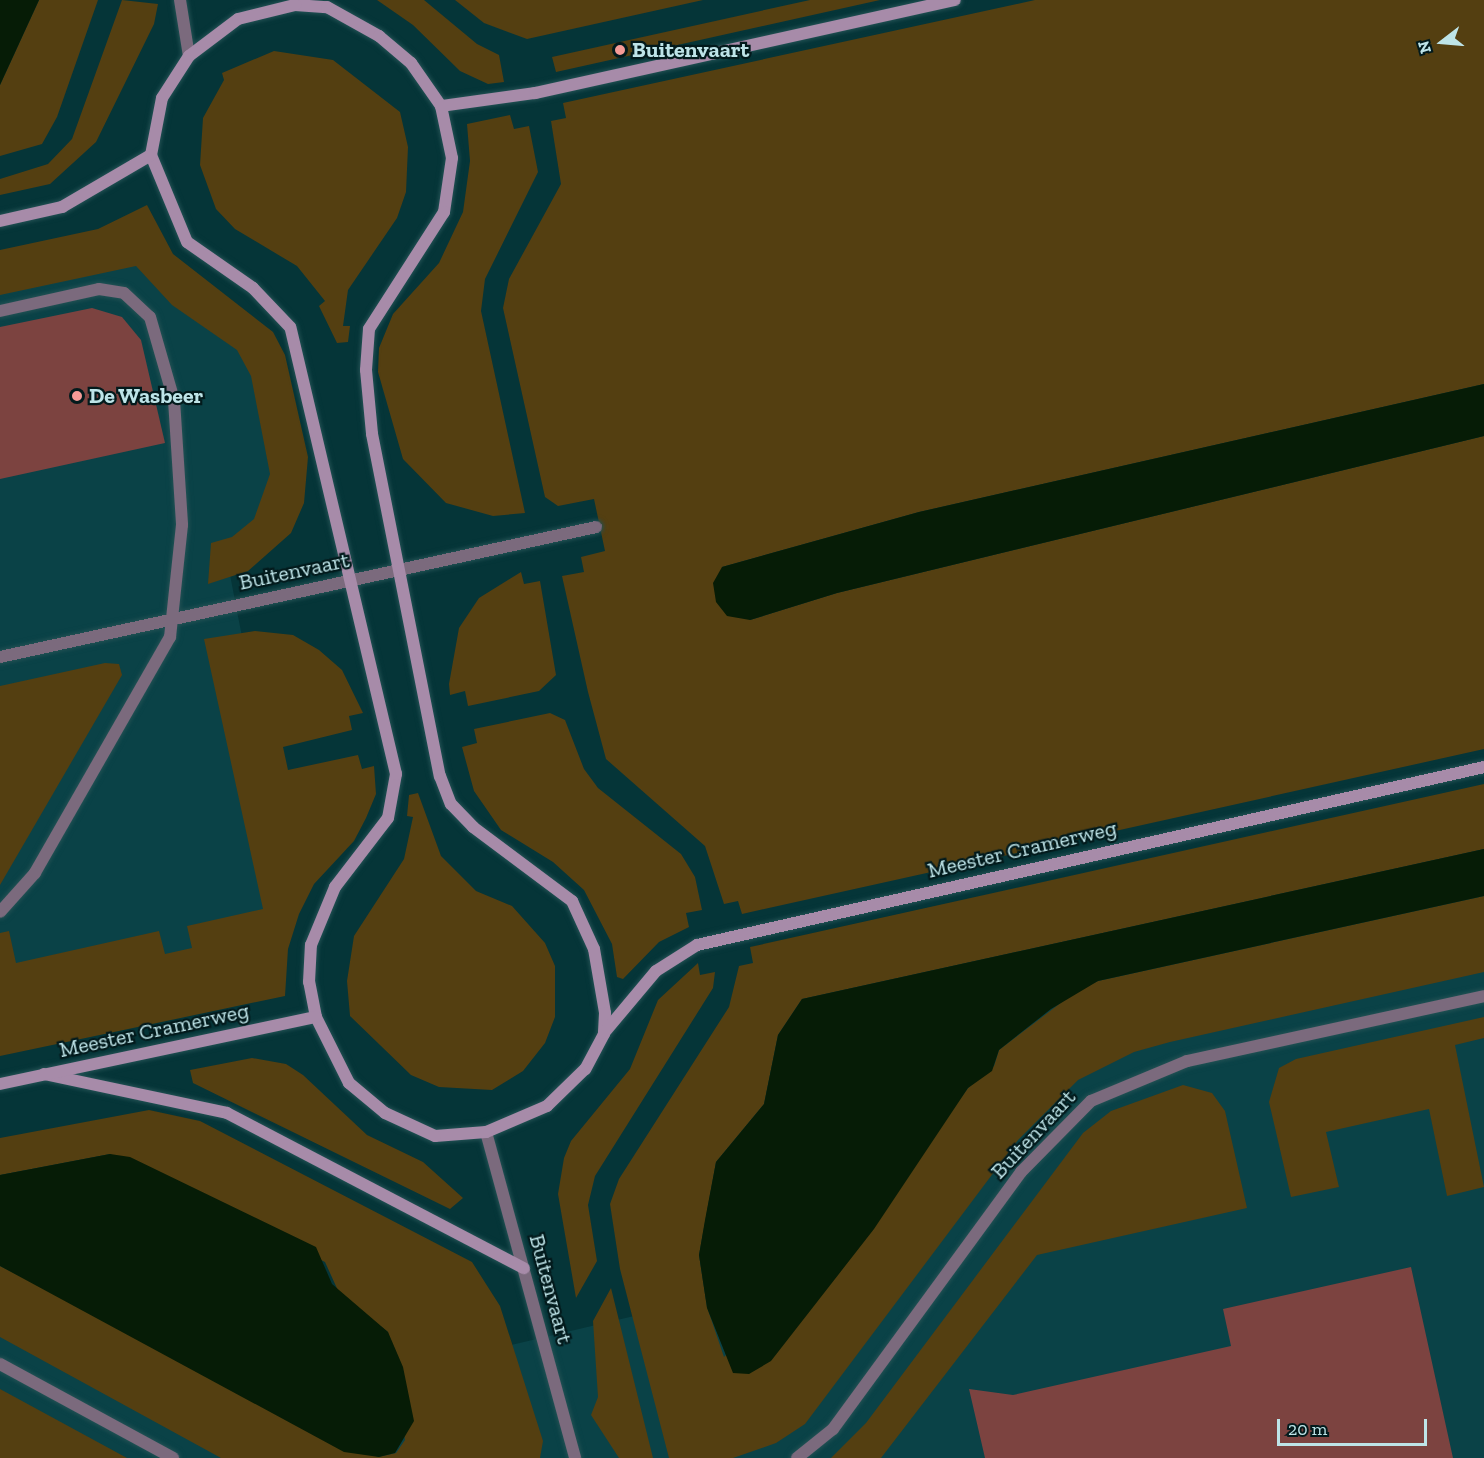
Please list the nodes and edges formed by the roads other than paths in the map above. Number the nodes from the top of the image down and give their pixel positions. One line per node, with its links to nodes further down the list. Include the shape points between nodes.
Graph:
1 (180, 0): 4 (street)
2 (955, 0): 5 (main road, via 535,93)
3 (326, 3): 4 (main road, via 295,5 238,19); 5 (main road, via 379,36 411,63)
4 (189, 56): 6 (main road, via 162,98)
5 (441, 106): 10 (main road, via 452,158 444,212 369,329 366,370 372,434)
6 (151, 154): 7 (main road, via 70,203); 11 (main road, Meester Cramerweg, via 187,242 253,288 290,327)
7 (0, 221)
8 (0, 311): 12 (street, via 99,289 124,293 150,317 174,400 182,525)
9 (596, 527): 10 (street, Buitenvaart)
10 (398, 571): 11 (street, Buitenvaart); 18 (main road, via 440,776 451,804 572,901 594,949)
11 (348, 581): 12 (street, Buitenvaart); 17 (main road, Meester Cramerweg, via 396,774 395,798 376,840 336,887 311,945 309,982)
12 (173, 618): 13 (street, Buitenvaart); 15 (street, via 170,638 34,873)
13 (0, 657)
14 (1484, 767): 18 (main road, Meester Cramerweg, via 697,945 656,971)
15 (0, 912)
16 (1484, 996): 26 (street, Buitenvaart, via 1187,1061 1091,1101 1021,1172 833,1429)
17 (316, 1017): 19 (main road, Meester Cramerweg); 21 (main road, Meester Cramerweg, via 349,1083 385,1113 435,1136)
18 (604, 1034): 21 (main road, Meester Cramerweg, via 585,1069 547,1106)
19 (44, 1074): 20 (main road, Meester Cramerweg); 22 (main road, via 227,1113)
20 (0, 1084)
21 (486, 1132): 22 (street, Buitenvaart)
22 (524, 1268): 25 (street, Buitenvaart)
23 (0, 1364): 24 (street)
24 (173, 1458)
25 (575, 1458)
26 (797, 1458)

